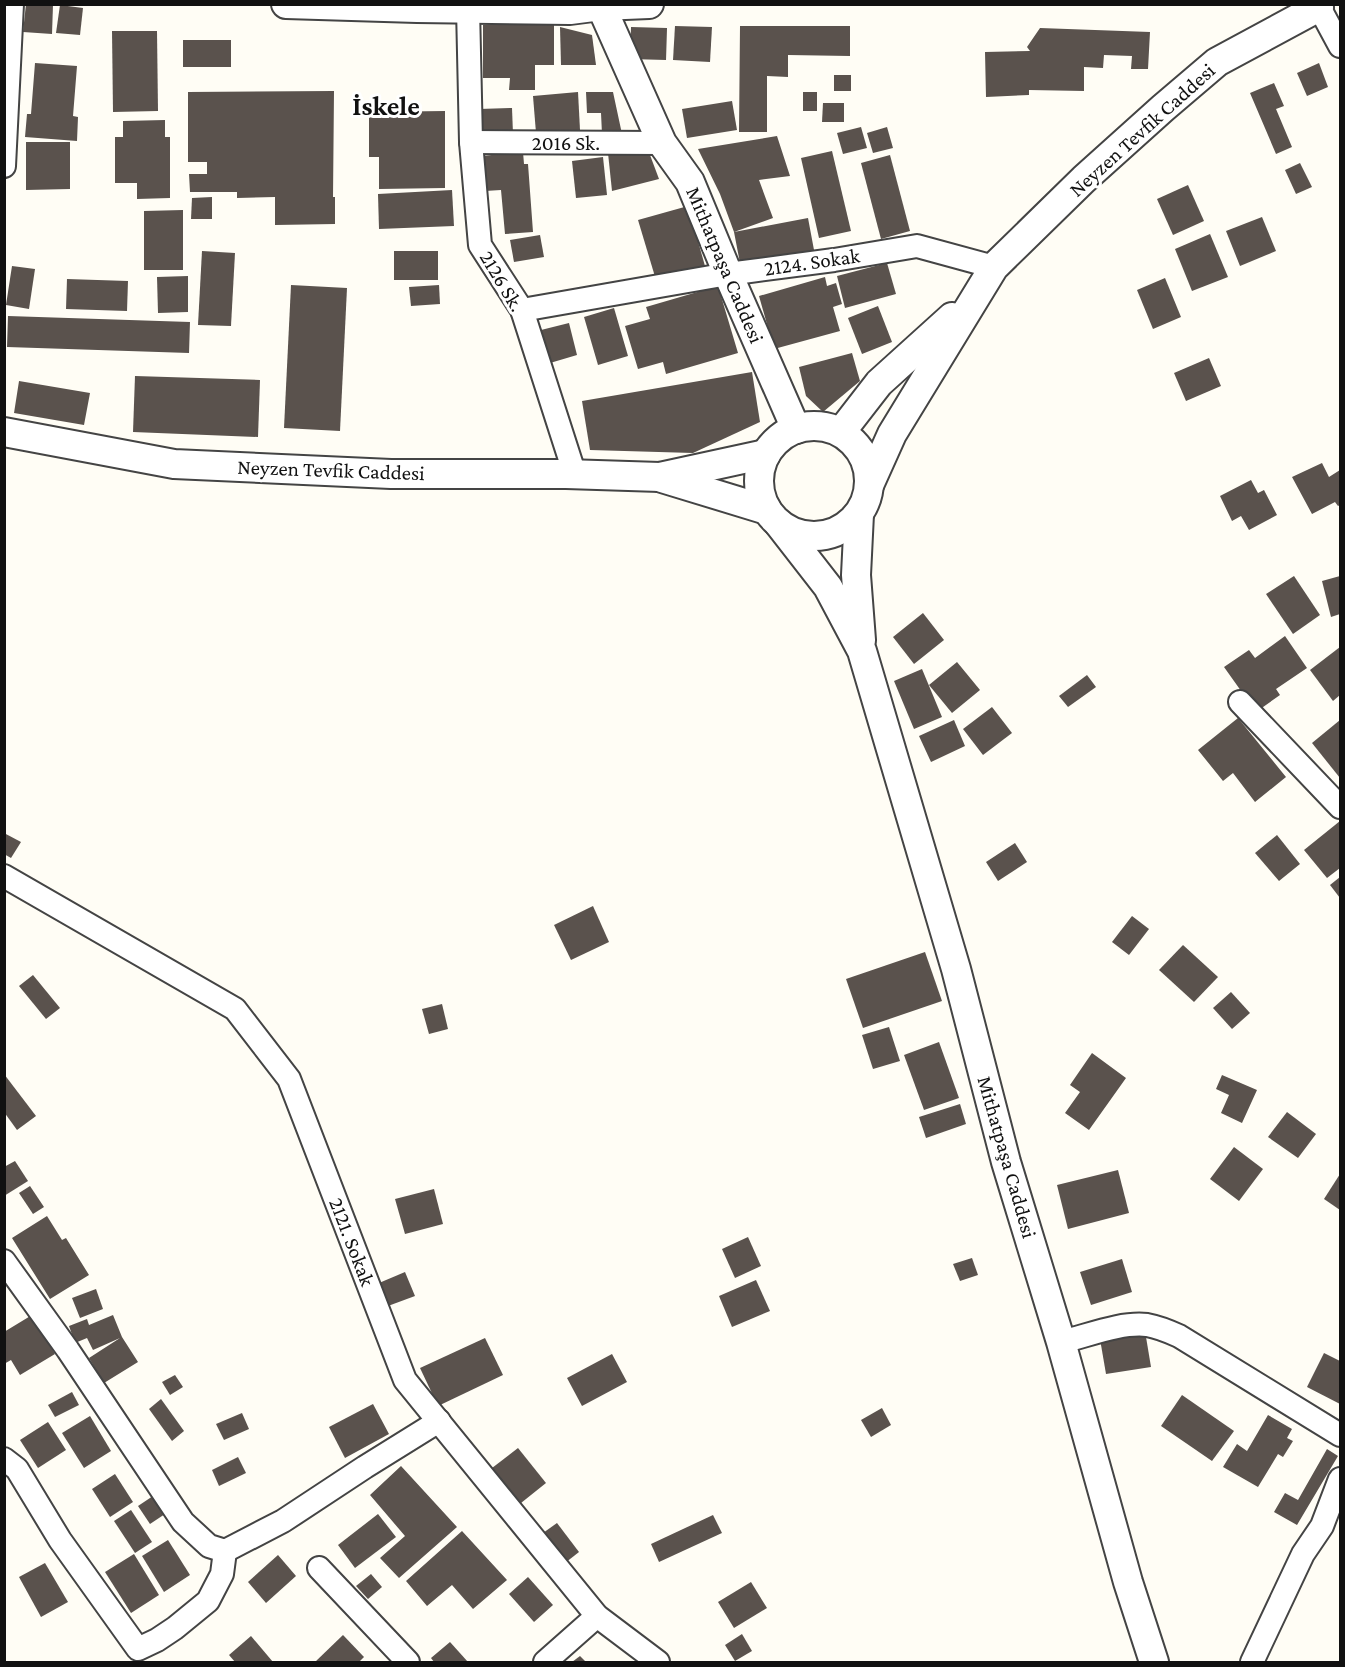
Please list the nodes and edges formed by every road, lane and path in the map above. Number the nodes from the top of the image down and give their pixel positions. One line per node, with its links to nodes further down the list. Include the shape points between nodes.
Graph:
1 (12, 4): 11 (street)
2 (286, 4): 7 (street)
3 (649, 4): 5 (street)
4 (1282, 4): 6 (street)
5 (601, 6): 7 (street, via 570,10); 10 (street, Mithatpaşa Caddesi)
6 (1330, 7): 8 (street); 12 (street, Neyzen Tevfik Caddesi, via 1217,62 1084,179)
7 (468, 8): 9 (street, 2126 Sk.)
8 (1341, 46)
9 (471, 142): 10 (street, 2016 Sk.); 15 (street, 2126 Sk., via 480,244)
10 (662, 143): 13 (street, Mithatpaşa Caddesi, via 690,182)
11 (4, 166)
12 (994, 267): 13 (street, 2124. Sokak, via 917,246); 14 (street, Neyzen Tevfik Caddesi)
13 (728, 274): 15 (street, 2124. Sokak); 16 (street, Mithatpaşa Caddesi)
14 (974, 298): 18 (street, Neyzen Tevfik Caddesi, via 879,383); 22 (street, Neyzen Tevfik Caddesi, via 892,434)
15 (522, 310): 20 (street, 2126 Sk.)
16 (796, 429): 18 (street, via 826,427); 19 (street, via 774,443)
17 (4, 432): 20 (street, Neyzen Tevfik Caddesi, via 174,464 391,474)
18 (841, 432): 22 (street, via 862,453)
19 (766, 454): 21 (street); 24 (street, via 759,482 761,496)
20 (575, 474): 21 (street, Neyzen Tevfik Caddesi)
21 (660, 477): 24 (street)
22 (870, 483): 23 (street)
23 (859, 514): 24 (street, via 830,534 812,536 795,533); 25 (street, via 855,575)
24 (773, 517): 25 (street, via 828,587)
25 (862, 651): 30 (street, Mithatpaşa Caddesi, via 956,969 1006,1162)
26 (1240, 702): 27 (street)
27 (1341, 807)
28 (4, 876): 31 (street, 2121. Sokak, via 235,1009 289,1080 405,1380)
29 (4, 1261): 36 (street, via 183,1522 209,1546)
30 (1062, 1342): 32 (street, via 1122,1326 1164,1329); 42 (street, Mithatpaşa Caddesi)
31 (439, 1421): 36 (street, via 283,1521); 38 (street, 2121. Sokak)
32 (1341, 1435)
33 (4, 1459): 36 (street, via 18,1469 60,1540 138,1649 175,1628 208,1601 222,1574)
34 (1341, 1479): 35 (street)
35 (1331, 1526): 43 (street, via 1303,1554)
36 (225, 1551)
37 (319, 1568): 39 (street)
38 (597, 1616): 40 (street); 41 (street, 2121. Sokak)
39 (408, 1662)
40 (545, 1662)
41 (658, 1662)
42 (1154, 1662)
43 (1252, 1662)

